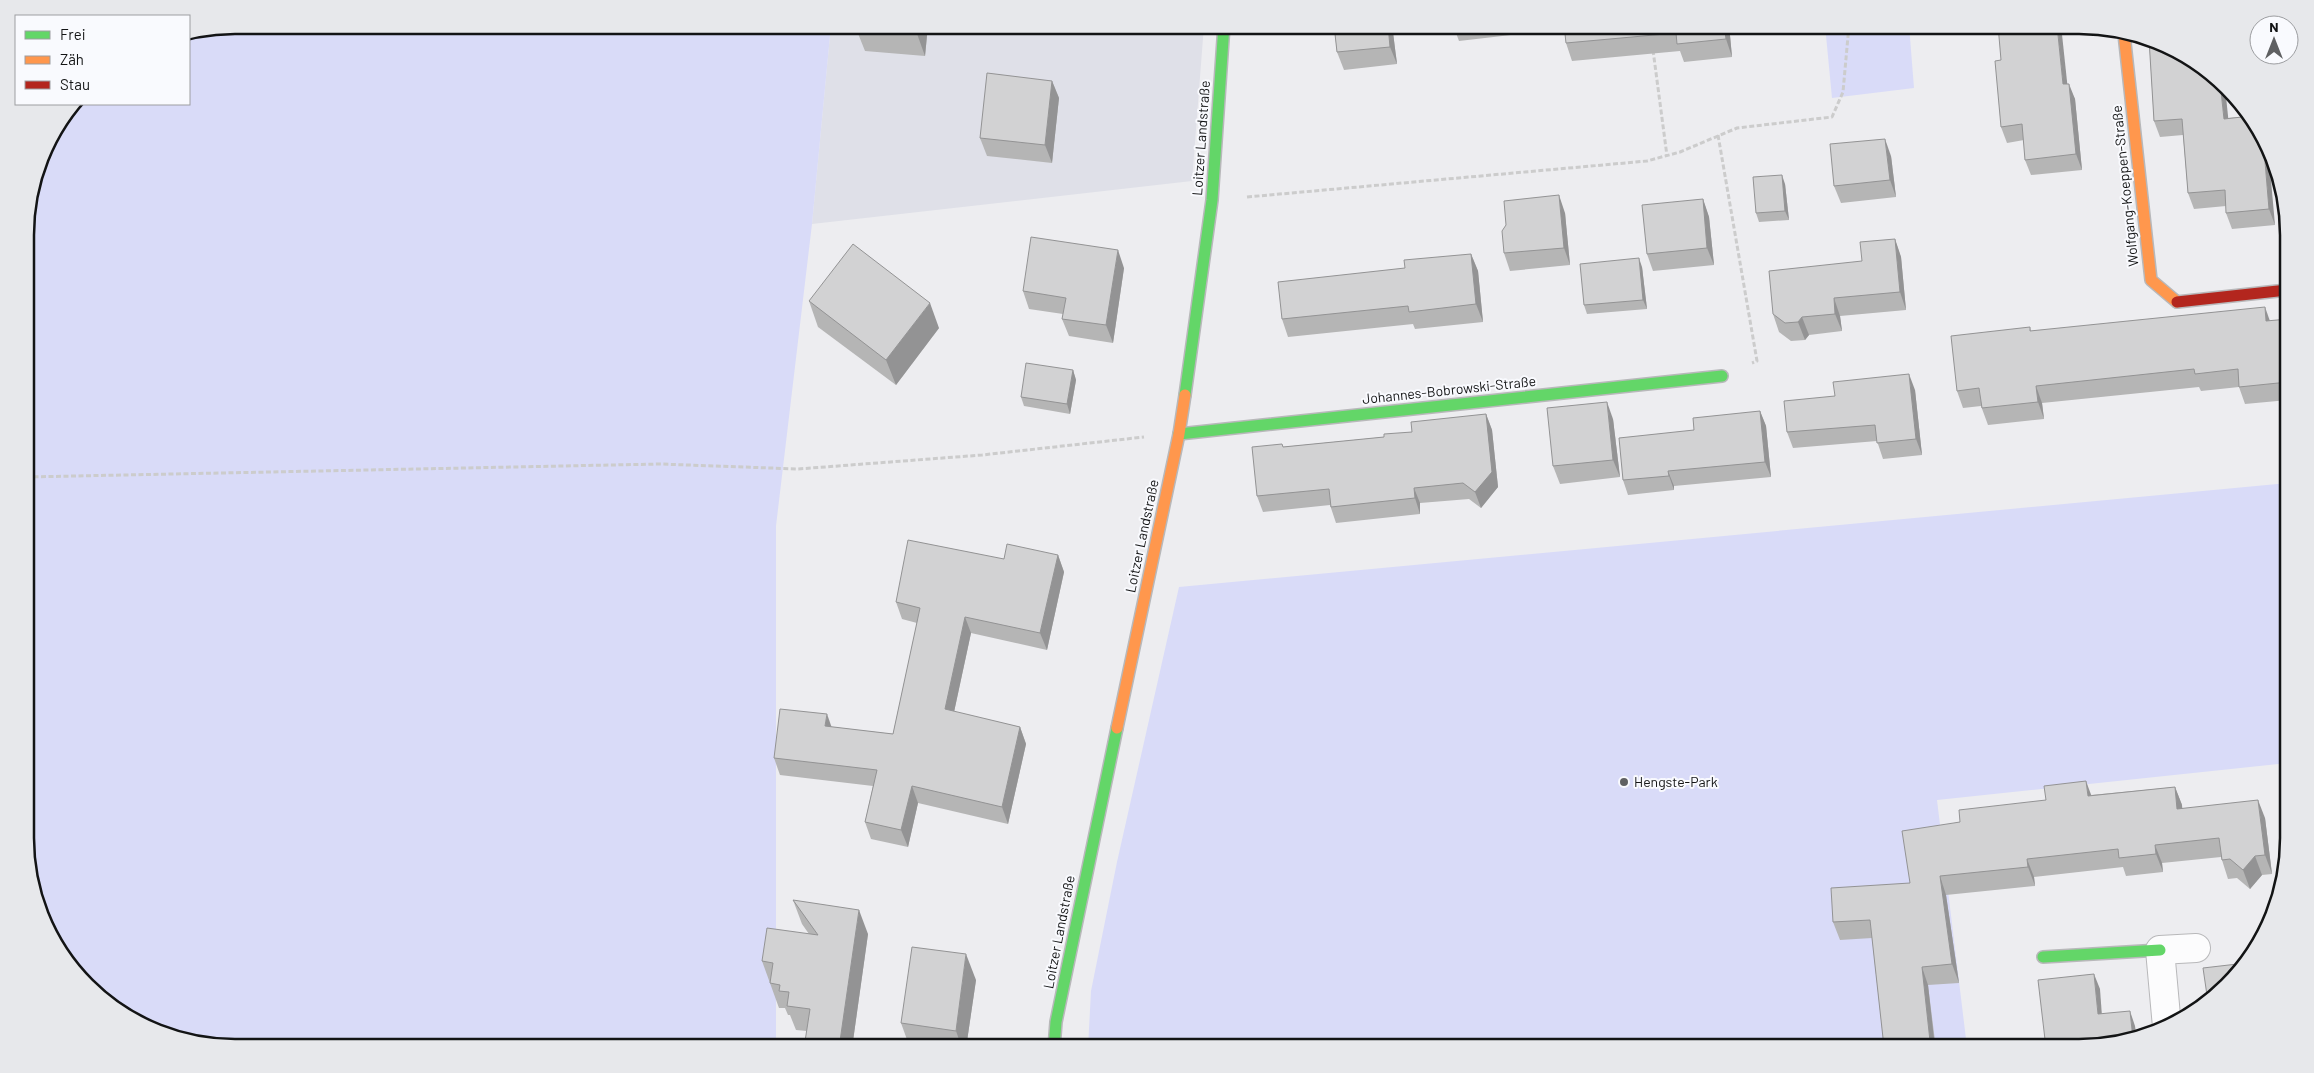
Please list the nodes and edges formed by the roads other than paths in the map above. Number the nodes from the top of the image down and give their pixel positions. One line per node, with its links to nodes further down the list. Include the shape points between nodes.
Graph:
1 (1223, 34): 5 (street, Loitzer Landstraße, via 1212,200)
2 (2125, 40): 3 (street, Wolfgang-Koeppen-Straße, via 2150,280 2176,302)
3 (2280, 291)
4 (1722, 376): 5 (street, Johannes-Bobrowski-Straße)
5 (1179, 434): 10 (street, Loitzer Landstraße, via 1076,921)
6 (2196, 948): 7 (street)
7 (2160, 950): 8 (street); 9 (street)
8 (2043, 957)
9 (2166, 1020)
10 (1055, 1039)

